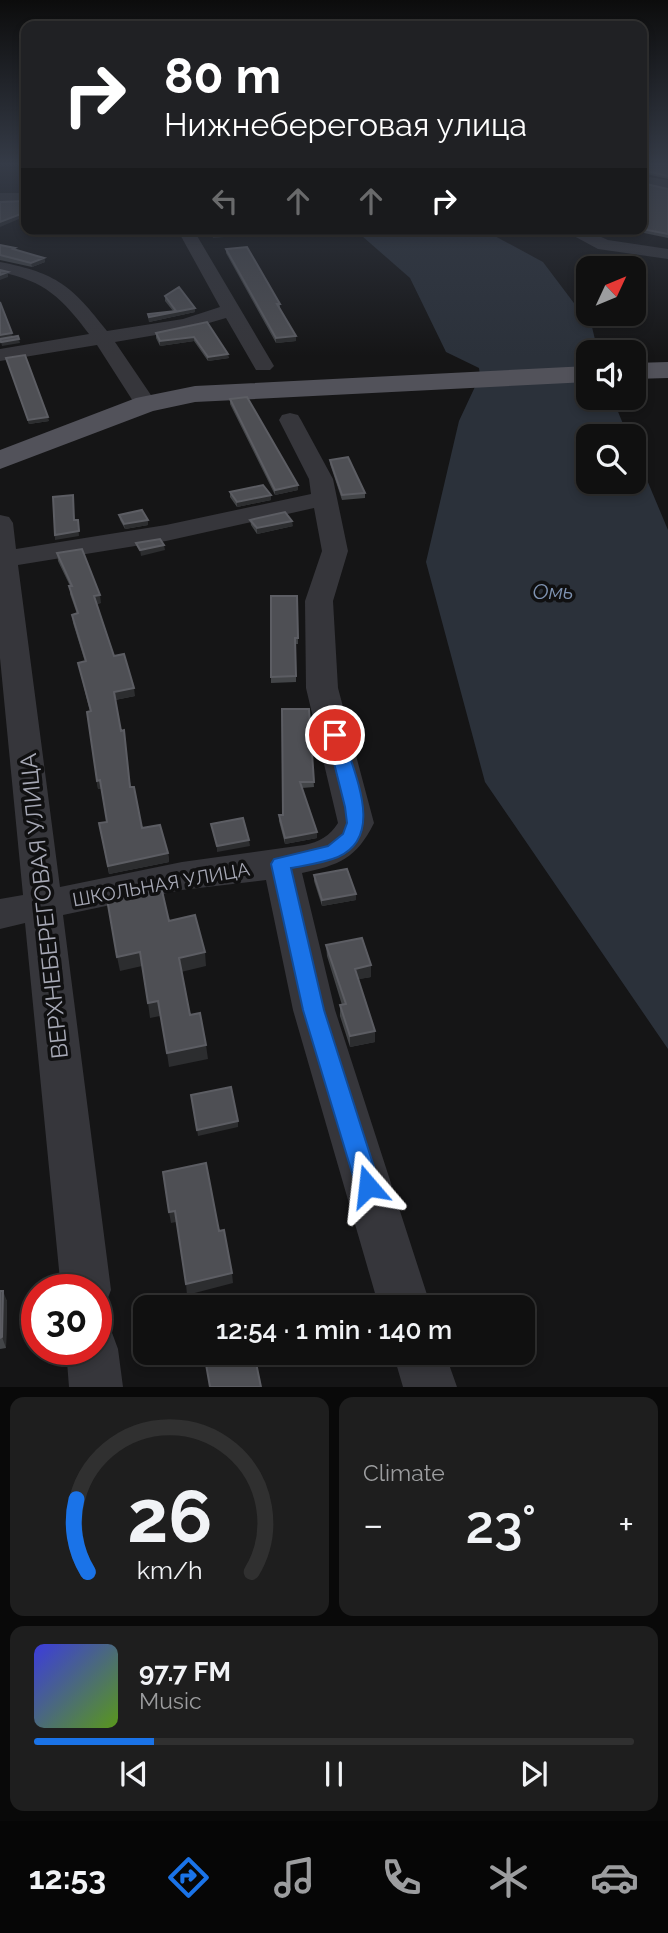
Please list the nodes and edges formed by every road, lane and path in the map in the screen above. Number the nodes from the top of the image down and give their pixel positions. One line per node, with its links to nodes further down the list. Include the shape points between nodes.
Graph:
1 (188, 235): 7 (street)
2 (582, 235): 5 (street, via 604,245)
3 (622, 235): 4 (street)
4 (668, 248)
5 (668, 254)
6 (0, 267): 8 (street, via 47,280)
7 (232, 310): 8 (street, via 185,324); 10 (street)
8 (101, 337): 9 (street); 14 (street)
9 (0, 355)
10 (263, 366)
11 (668, 370): 12 (main road)
12 (646, 371)
13 (576, 374): 14 (main road, via 217,391)
14 (146, 404): 16 (main road)
15 (290, 420): 17 (street, ШКОЛЬНАЯ УЛИЦА, via 316,467)
16 (0, 460)
17 (326, 498): 18 (street, via 63,551); 19 (street, ШКОЛЬНАЯ УЛИЦА, via 335,551 319,601 322,688 356,823 351,838 334,851)
18 (2, 541): 20 (street, ВЕРХНЕБЕРЕГОВАЯ УЛИЦА)
19 (281, 864): 20 (street, ШКОЛЬНАЯ УЛИЦА, via 182,876); 23 (street, via 314,1010)
20 (44, 906): 21 (street, ШКОЛЬНАЯ УЛИЦА); 22 (street, ВЕРХНЕБЕРЕГОВАЯ УЛИЦА)
21 (0, 914)
22 (84, 1274)
23 (401, 1295)
24 (94, 1365): 25 (street)
25 (96, 1387)

